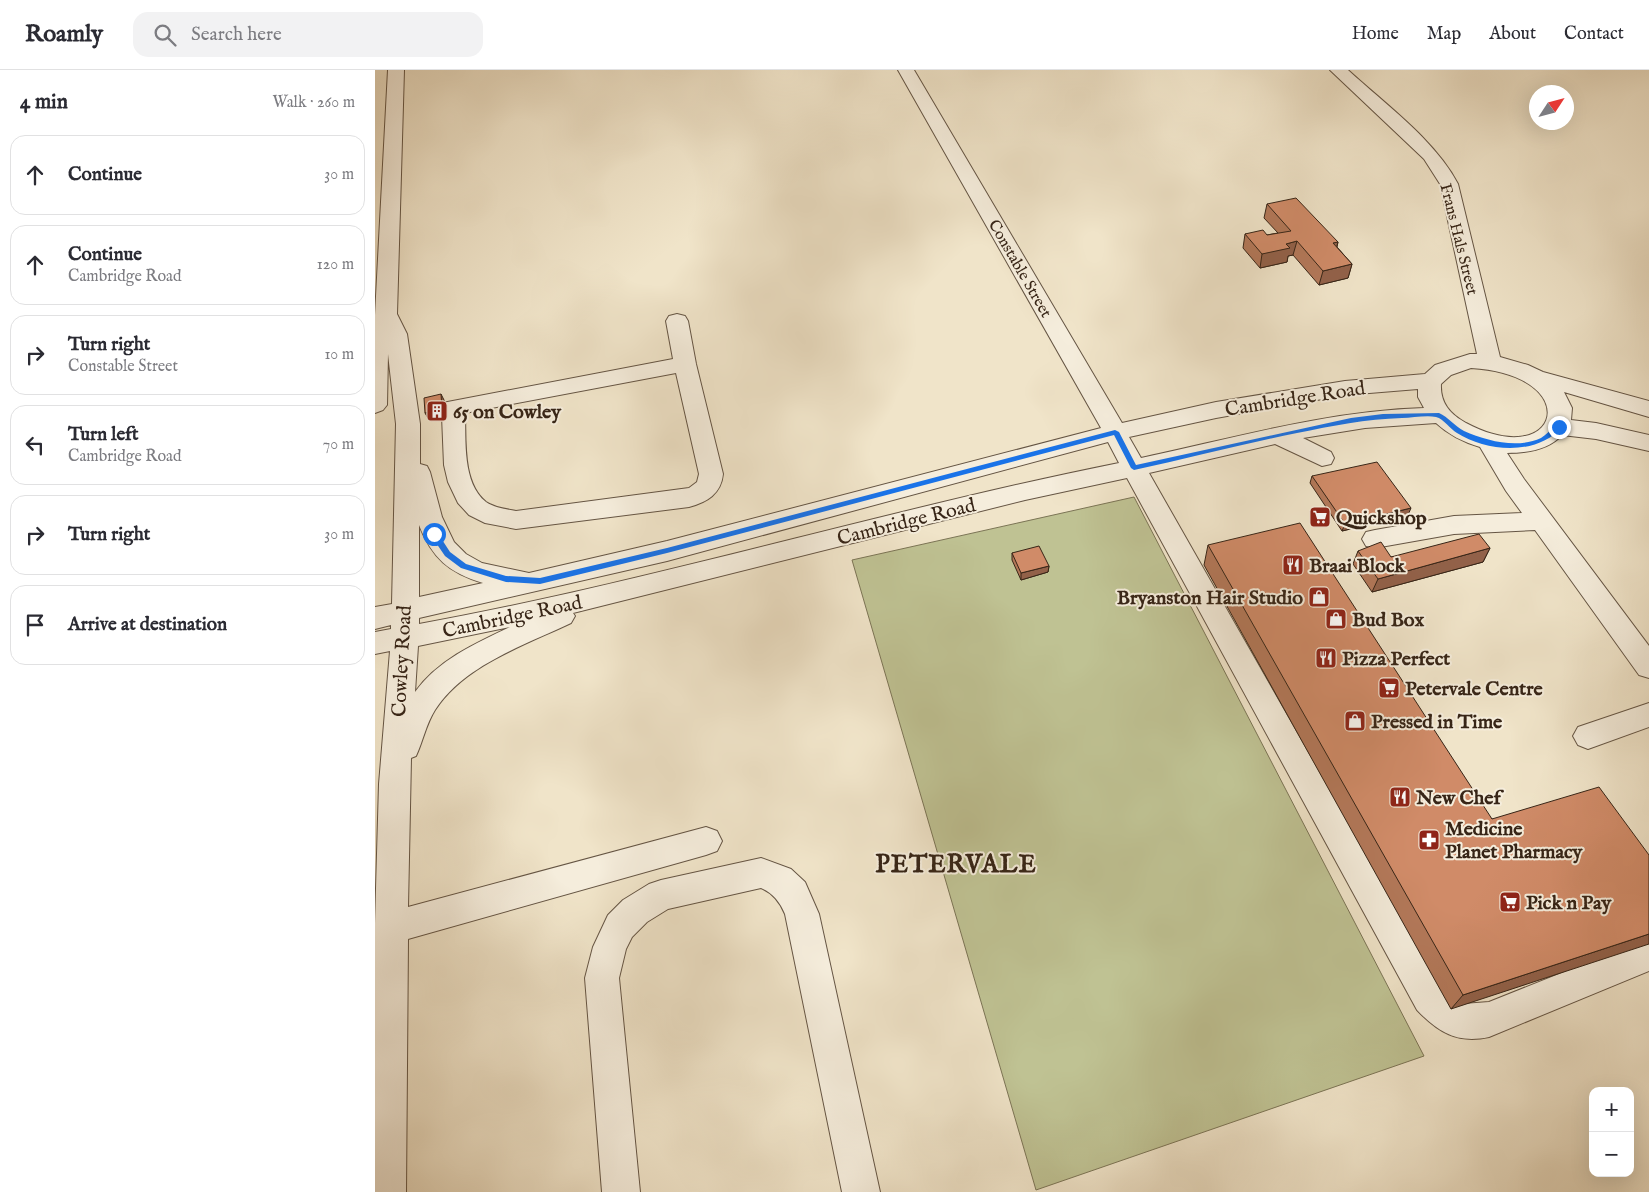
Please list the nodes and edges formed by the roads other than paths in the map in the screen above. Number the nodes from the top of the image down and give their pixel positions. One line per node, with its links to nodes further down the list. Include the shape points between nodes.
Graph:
1 (396, 70): 4 (street, Cowley Road)
2 (906, 70): 17 (street, Constable Street)
3 (1338, 70): 7 (street, Frans Hals Street, via 1430,155 1449,184)
4 (384, 136): 5 (street, Cowley Road)
5 (386, 314): 11 (street, Cowley Road, via 377,340); 13 (street, Cowley Road)
6 (677, 320): 8 (street)
7 (1489, 362): 9 (street); 10 (street, via 1453,364)
8 (685, 364): 13 (street); 13 (street, via 711,474 707,489 689,498 526,520 499,519 484,514 470,502 457,468)
9 (1535, 378): 12 (street); 16 (street, via 1559,402)
10 (1431, 381): 14 (street, via 1431,403); 17 (street, Cambridge Road, via 1345,388 1216,410)
11 (375, 405)
12 (1649, 410)
13 (428, 414): 15 (street); 27 (street, via 427,514 434,534 448,554 464,566 506,579); 30 (street, Cowley Road)
14 (1439, 415): 18 (street, Cambridge Road, via 1351,420); 19 (street, via 1460,432)
15 (375, 424)
16 (1559, 427): 20 (street, via 1596,431); 21 (street, via 1543,440)
17 (1115, 432): 23 (street, Constable Street); 27 (street, Cambridge Road, via 667,551)
18 (1277, 435): 22 (street); 23 (street, Cambridge Road)
19 (1490, 443): 21 (street); 24 (street)
20 (1649, 444)
21 (1520, 445): 24 (street, via 1525,471)
22 (1322, 458)
23 (1134, 468): 28 (street, Cambridge Road, via 1026,491); 38 (street, Constable Street, via 1429,998 1443,1013 1462,1023 1479,1023)
24 (1525, 498): 25 (street)
25 (1541, 521): 26 (street, via 1454,525); 32 (street)
26 (1375, 539)
27 (540, 581): 30 (street, Cambridge Road)
28 (596, 599): 30 (street, Cambridge Road); 35 (street, via 461,668 438,686 420,708 409,732)
29 (375, 618): 30 (street, Cambridge Road)
30 (405, 624): 31 (street, Cambridge Road); 35 (street, Cowley Road)
31 (375, 643)
32 (1649, 667)
33 (1649, 715): 34 (street)
34 (1588, 736)
35 (394, 784): 37 (street, Cowley Road)
36 (706, 841): 37 (street)
37 (392, 927): 39 (street, Cowley Road)
38 (1649, 954)
39 (387, 1192)
40 (621, 1192): 41 (street, via 603,978 619,926 635,911 661,895 761,873 780,880 793,893 801,914)
41 (861, 1192)

